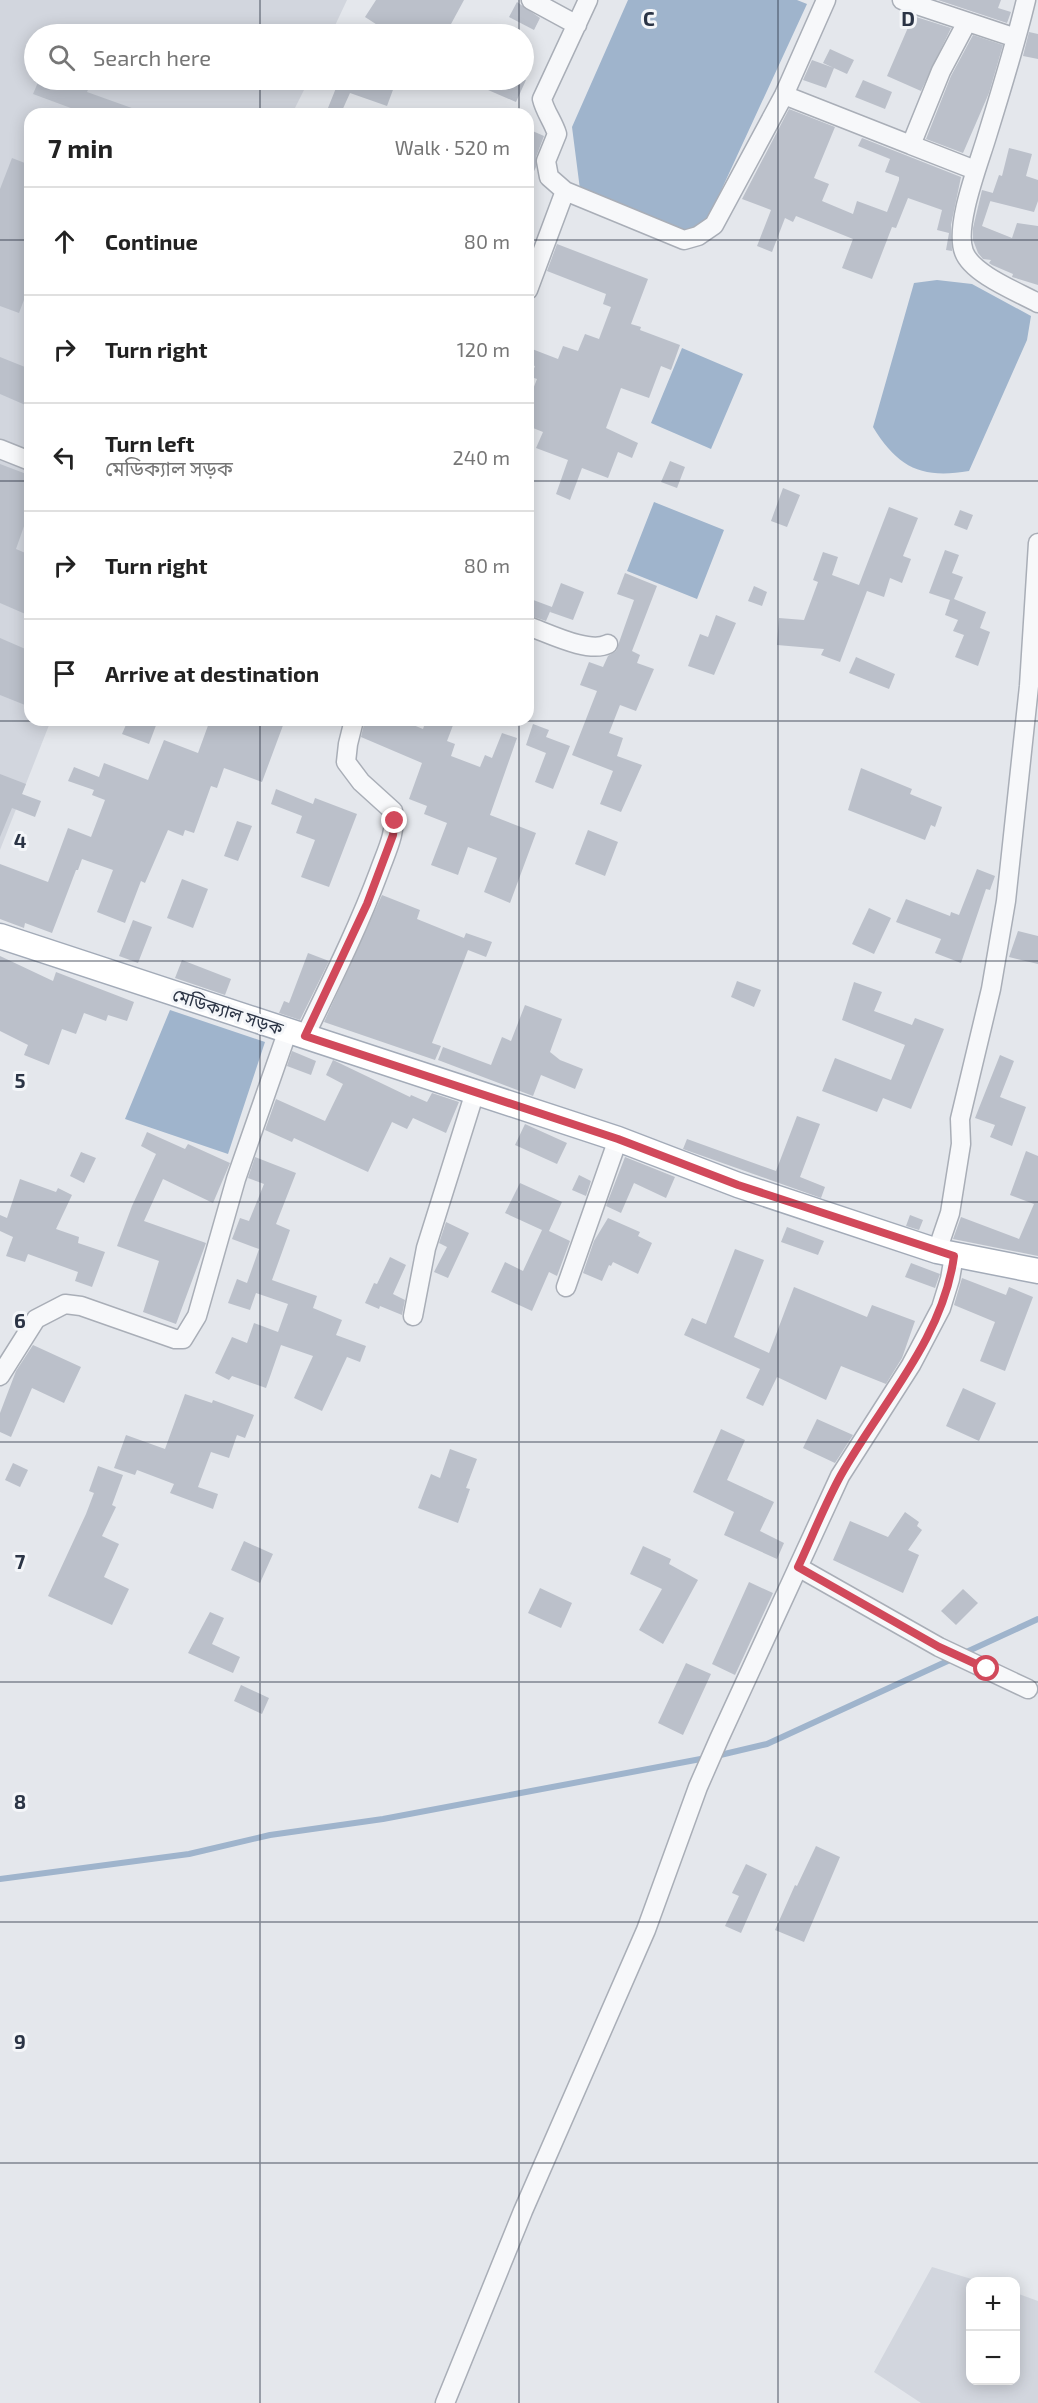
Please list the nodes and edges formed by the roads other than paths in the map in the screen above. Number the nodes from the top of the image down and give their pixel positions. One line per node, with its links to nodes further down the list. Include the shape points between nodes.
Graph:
1 (531, 0): 7 (street)
2 (588, 0): 7 (street)
3 (826, 0): 9 (street)
4 (902, 0): 6 (street)
5 (1026, 0): 8 (street)
6 (967, 22): 8 (street); 10 (street, via 941,71)
7 (577, 25): 12 (street, via 543,99 544,110 557,134 546,161 549,177)
8 (1016, 38): 11 (street)
9 (784, 95): 10 (street); 12 (street, via 714,225 698,236 684,240)
10 (911, 145): 11 (street)
11 (975, 170): 14 (street, via 963,227 964,253 979,270)
12 (565, 191): 13 (street)
13 (534, 274)
14 (1038, 303)
15 (0, 449): 16 (street)
16 (24, 459)
17 (1038, 543): 25 (street, via 1029,686 1006,901 991,988 960,1119 961,1144)
18 (534, 628): 19 (street, via 588,646 601,648)
19 (608, 644)
20 (352, 726): 22 (street, via 346,762 361,782 393,811 393,835 367,904)
21 (0, 936): 22 (main road, মেডিক্যাল সড়ক)
22 (297, 1033): 23 (main road, মেডিক্যাল সড়ক); 29 (street, via 236,1179 197,1316 183,1339 65,1304 36,1320)
23 (475, 1092): 24 (main road, মেডিক্যাল সড়ক); 28 (street, via 426,1248)
24 (618, 1139): 25 (main road, মেডিক্যাল সড়ক, via 738,1185); 27 (street)
25 (946, 1253): 26 (main road, মেডিক্যাল সড়ক); 30 (street, via 950,1280 941,1308 911,1365 840,1476)
26 (1038, 1271)
27 (566, 1287)
28 (413, 1316)
29 (0, 1376)
30 (798, 1567): 31 (street, via 939,1647); 32 (street, via 698,1786 646,1930 523,2211)
31 (1028, 1689)
32 (445, 2403)

